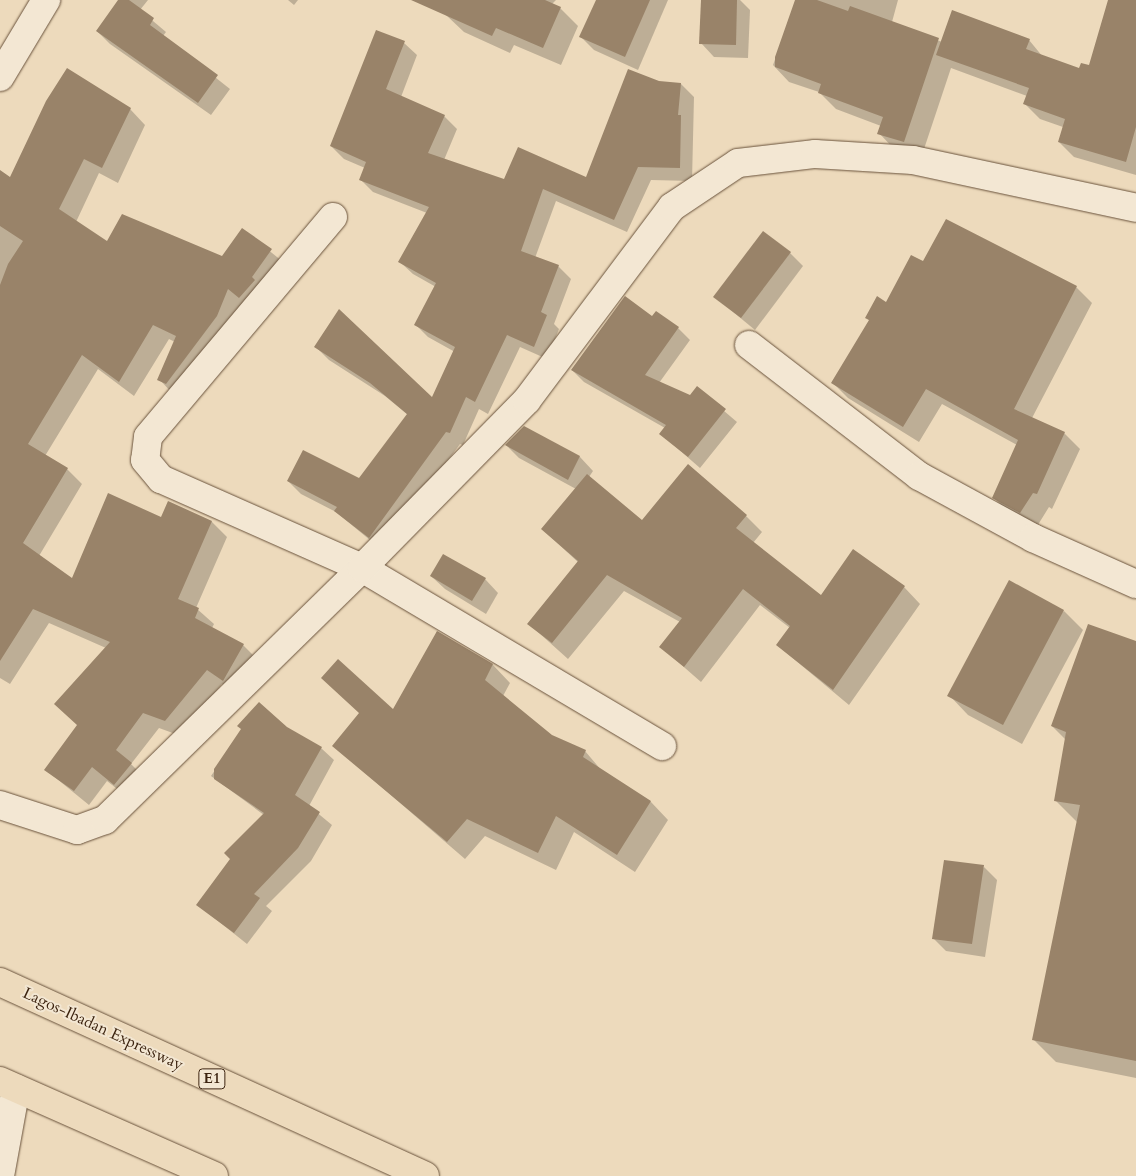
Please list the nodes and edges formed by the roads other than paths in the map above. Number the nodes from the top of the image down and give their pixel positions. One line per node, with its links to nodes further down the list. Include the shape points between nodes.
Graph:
1 (46, 0): 2 (street)
2 (0, 77)
3 (1136, 208): 6 (street, via 914,160 815,154 738,163 672,207 527,400)
4 (333, 217): 6 (street, via 148,437 145,460 161,479)
5 (749, 345): 7 (street, via 919,476 1033,538)
6 (362, 568): 8 (street); 9 (street, via 105,820 77,830)
7 (1136, 584)
8 (662, 746)
9 (0, 805)
10 (0, 982): 14 (highway, Lagos-Ibadan Expressway / E1)
11 (8, 1084): 12 (street); 13 (highway)
12 (0, 1176)
13 (214, 1176)
14 (425, 1176)

